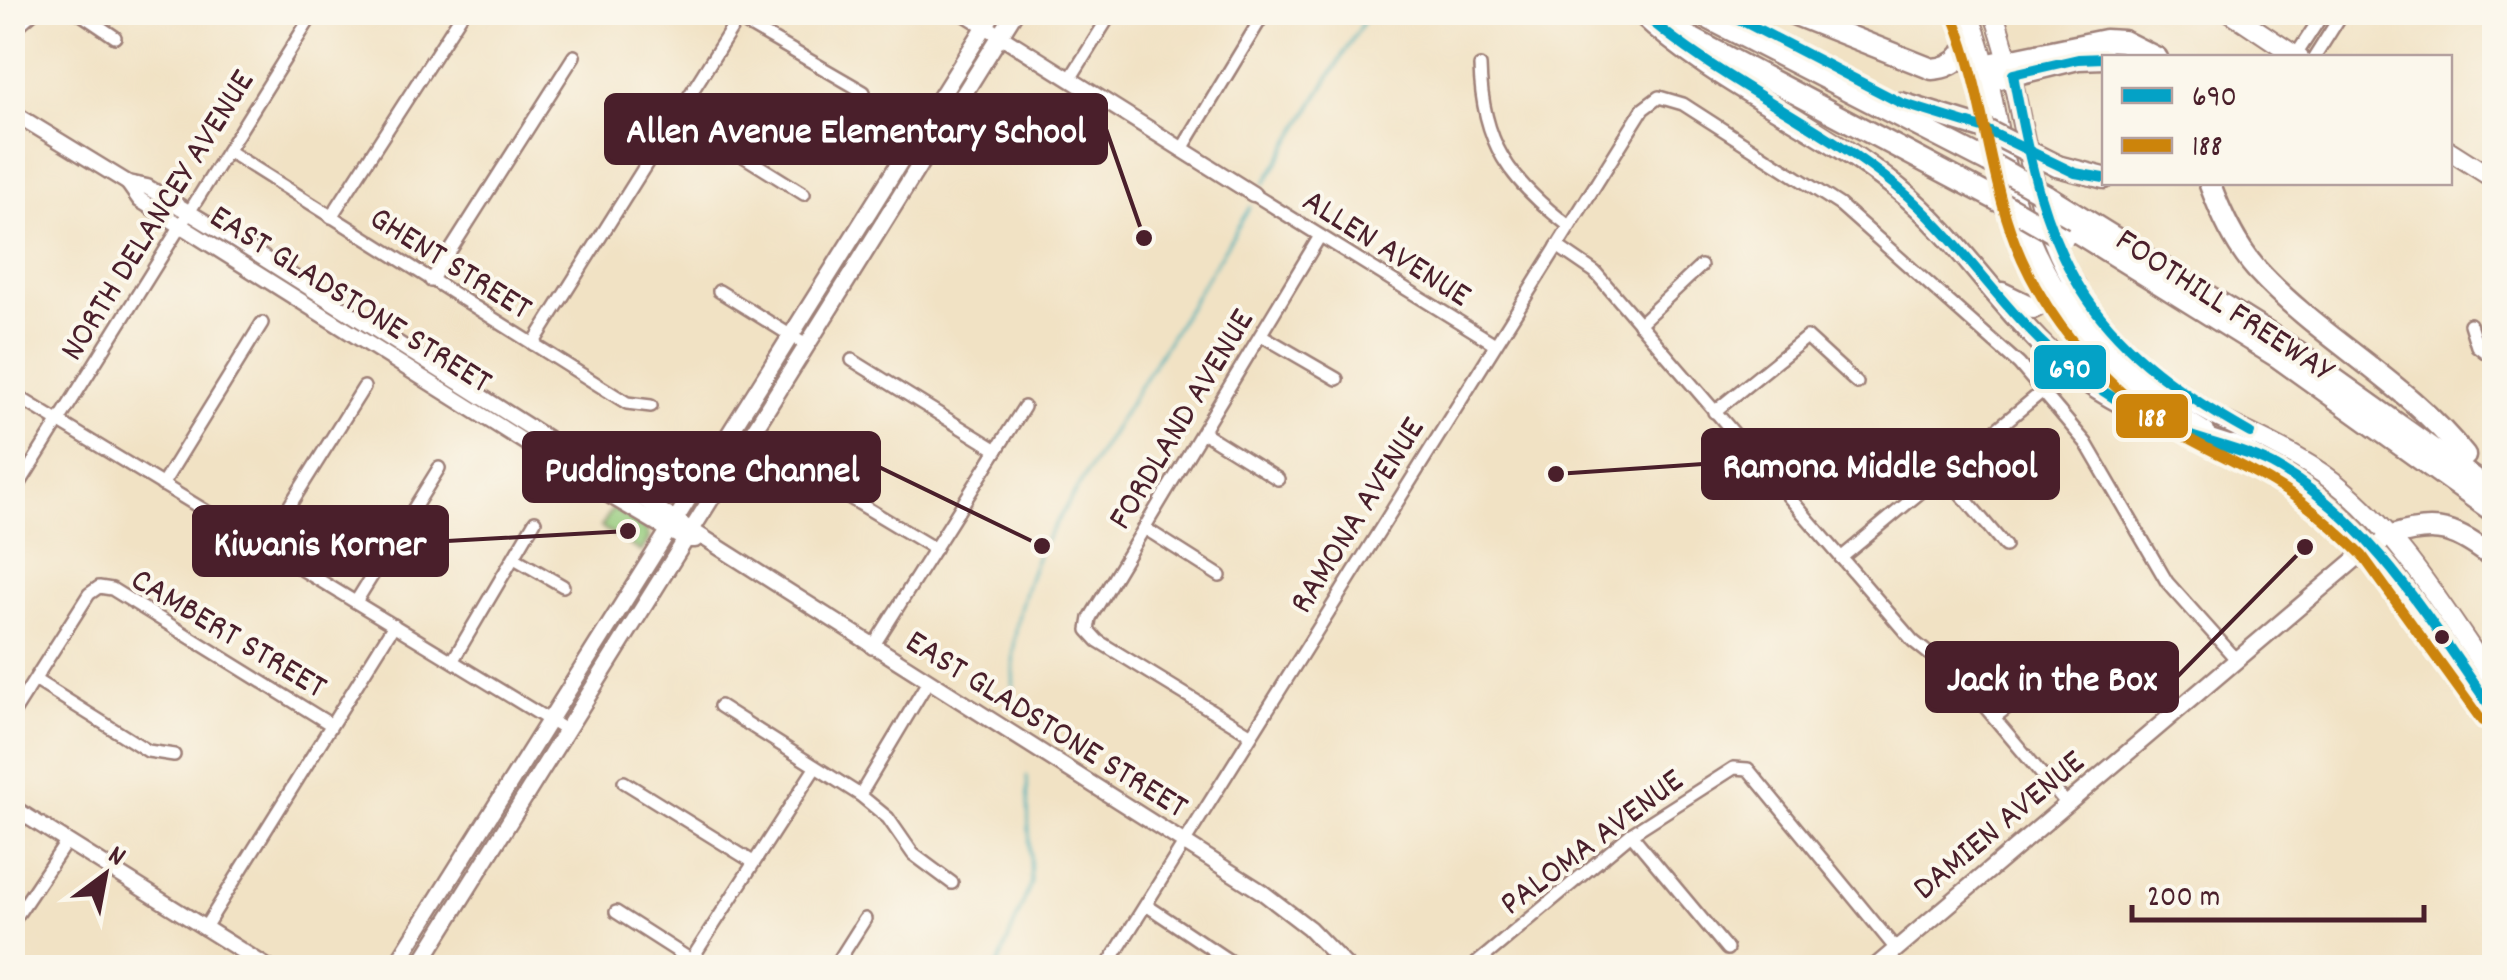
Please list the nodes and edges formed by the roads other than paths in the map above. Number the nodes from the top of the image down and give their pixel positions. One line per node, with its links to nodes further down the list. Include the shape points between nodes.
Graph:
1 (34, 12): 24 (street)
2 (78, 12): 26 (street)
3 (314, 12): 41 (street, NORTH DELANCEY AVENUE)
4 (463, 12): 50 (street)
5 (726, 12): 20 (street)
6 (964, 12): 22 (street)
7 (1015, 12): 25 (main road)
8 (1112, 12): 35 (street)
9 (1264, 12): 40 (street)
10 (1642, 12): 43 (highway, FOOTHILL FREEWAY); 58 (highway, via 1676,46 1895,186)
11 (1664, 12): 43 (highway)
12 (1696, 12): 43 (highway)
13 (1724, 12): 37 (highway, FOOTHILL FREEWAY)
14 (1788, 12): 21 (highway, via 1932,69 1966,52)
15 (1993, 12): 34 (main road)
16 (2230, 12): 28 (main road)
17 (2324, 12): 29 (street)
18 (2343, 12): 30 (street)
19 (2482, 12): 23 (street)
20 (740, 16): 36 (street); 39 (street)
21 (1970, 17): 34 (main road)
22 (990, 19): 25 (street); 65 (main road)
23 (2494, 20)
24 (12, 30)
25 (1001, 36): 35 (street); 68 (main road)
26 (116, 37)
27 (2150, 55): 34 (highway, via 2104,40)
28 (2300, 55)
29 (2304, 55)
30 (2305, 55)
31 (574, 56): 57 (street)
32 (2102, 58): 34 (highway)
33 (1480, 66): 52 (street, via 1481,111 1495,143 1535,200)
34 (2000, 69): 60 (main road, via 2004,158 2020,219)
35 (1070, 80): 40 (street)
36 (864, 92)
37 (1901, 103): 43 (highway, FOOTHILL FREEWAY); 44 (highway, bridge)
38 (12, 112): 51 (street, EAST GLADSTONE STREET, via 128,183 147,187)
39 (679, 116): 48 (street); 66 (street)
40 (1182, 149): 49 (street)
41 (228, 150): 50 (street, GHENT STREET); 51 (street, NORTH DELANCEY AVENUE)
42 (2452, 152): 45 (main road)
43 (1990, 174): 47 (highway, FOOTHILL FREEWAY); 53 (highway, FOOTHILL FREEWAY, bridge)
44 (2102, 177)
45 (2494, 178)
46 (2210, 185): 83 (highway, via 2256,270 2440,424)
47 (2044, 189): 83 (highway, FOOTHILL FREEWAY, via 2182,264); 90 (highway, via 2284,343)
48 (804, 194)
49 (1253, 194): 54 (street, ALLEN AVENUE)
50 (331, 216): 57 (street, GHENT STREET)
51 (185, 218): 79 (street, NORTH DELANCEY AVENUE); 94 (street, EAST GLADSTONE STREET)
52 (1569, 226): 55 (street, RAMONA AVENUE); 74 (street, RAMONA AVENUE, via 1644,109 1660,97 1684,104 1840,205)
53 (2058, 228): 92 (highway, via 2279,358); 95 (highway, FOOTHILL FREEWAY, via 2340,414)
54 (1320, 236): 64 (street, FORDLAND AVENUE); 67 (street, ALLEN AVENUE)
55 (1557, 246): 62 (street, via 1595,272); 67 (street, RAMONA AVENUE)
56 (1701, 266): 62 (street)
57 (432, 281): 66 (street, GHENT STREET)
58 (1992, 286): 60 (highway, via 2034,308); 82 (highway, via 2048,350 2114,397 2173,430)
59 (720, 291): 65 (street)
60 (2067, 291): 82 (main road, via 2097,347 2149,396); 98 (main road, via 2158,379 2316,469)
61 (262, 323): 89 (street)
62 (1639, 324): 78 (street)
63 (2470, 324): 69 (street, via 2477,346)
64 (1262, 335): 71 (street); 80 (street, FORDLAND AVENUE)
65 (792, 336): 68 (street); 94 (main road)
66 (532, 344): 76 (street, GHENT STREET, via 627,403)
67 (1495, 344): 123 (street, RAMONA AVENUE)
68 (806, 345): 97 (main road)
69 (2494, 359)
70 (852, 360): 81 (street)
71 (1337, 379)
72 (1856, 383): 78 (street, via 1808,337)
73 (364, 387): 100 (street)
74 (2044, 390): 86 (street); 110 (street, via 2096,460 2167,582)
75 (12, 393): 79 (street)
76 (652, 406)
77 (1024, 407): 81 (street)
78 (1714, 412): 102 (street)
79 (58, 421): 89 (street); 91 (street, NORTH DELANCEY AVENUE)
80 (1204, 433): 88 (street); 96 (street, FORDLAND AVENUE)
81 (997, 450): 101 (street)
82 (2245, 451): 98 (main road)
83 (2465, 456): 87 (highway, FOOTHILL FREEWAY)
84 (786, 459): 101 (street)
85 (439, 468): 107 (street)
86 (1944, 474): 99 (street); 102 (street)
87 (2494, 477)
88 (1278, 479)
89 (162, 485): 100 (street)
90 (2494, 493)
91 (12, 496)
92 (2494, 512)
93 (535, 521): 104 (street)
94 (672, 523): 97 (street, EAST GLADSTONE STREET); 120 (main road)
95 (2494, 528)
96 (1146, 529): 105 (street); 123 (street, FORDLAND AVENUE, via 1088,630)
97 (689, 534): 109 (street, EAST GLADSTONE STREET); 122 (main road)
98 (2383, 541): 103 (highway, via 2434,527); 110 (main road, DAMIEN AVENUE); 114 (main road); 117 (main road)
99 (2005, 546)
100 (263, 548): 107 (street)
101 (935, 548): 109 (street)
102 (1841, 558): 119 (street, via 1913,641)
103 (2494, 558)
104 (516, 559): 106 (street); 111 (street)
105 (1220, 576)
106 (563, 586)
107 (357, 600): 108 (street)
108 (394, 625): 111 (street); 121 (street)
109 (872, 648): 115 (street, EAST GLADSTONE STREET)
110 (2236, 659): 128 (main road, DAMIEN AVENUE)
111 (453, 660): 120 (street)
112 (2067, 662): 119 (street)
113 (35, 680): 118 (street); 121 (street, CAMBERT STREET, via 89,594 100,587); 124 (street, via 148,750)
114 (2494, 682)
115 (927, 683): 127 (street); 132 (street, EAST GLADSTONE STREET)
116 (720, 706): 125 (street)
117 (2494, 712)
118 (12, 715)
119 (1995, 717): 128 (street)
120 (548, 720): 122 (street); 145 (main road)
121 (330, 724): 139 (street)
122 (566, 731): 146 (main road)
123 (1250, 734): 132 (street, RAMONA AVENUE)
124 (174, 755)
125 (815, 768): 127 (street); 133 (street)
126 (624, 782): 133 (street)
127 (860, 794): 134 (street, via 888,818 913,854)
128 (2066, 803): 141 (main road, DAMIEN AVENUE)
129 (12, 807): 131 (street)
130 (1631, 834): 140 (street); 141 (street, PALOMA AVENUE, via 1734,768 1748,769); 150 (street, PALOMA AVENUE)
131 (66, 841): 138 (street); 139 (street)
132 (1182, 842): 135 (street, RAMONA AVENUE); 149 (street, EAST GLADSTONE STREET, via 1284,908)
133 (753, 862): 142 (street)
134 (952, 883)
135 (1146, 905): 147 (street, RAMONA AVENUE); 148 (street)
136 (616, 912): 142 (street)
137 (865, 918): 143 (street)
138 (12, 923)
139 (204, 929): 144 (street)
140 (1727, 949)
141 (1896, 949): 151 (main road, DAMIEN AVENUE)
142 (689, 964)
143 (839, 965)
144 (269, 968)
145 (394, 968)
146 (418, 968)
147 (1106, 968)
148 (1240, 968)
149 (1348, 968)
150 (1471, 968)
151 (1874, 968)

